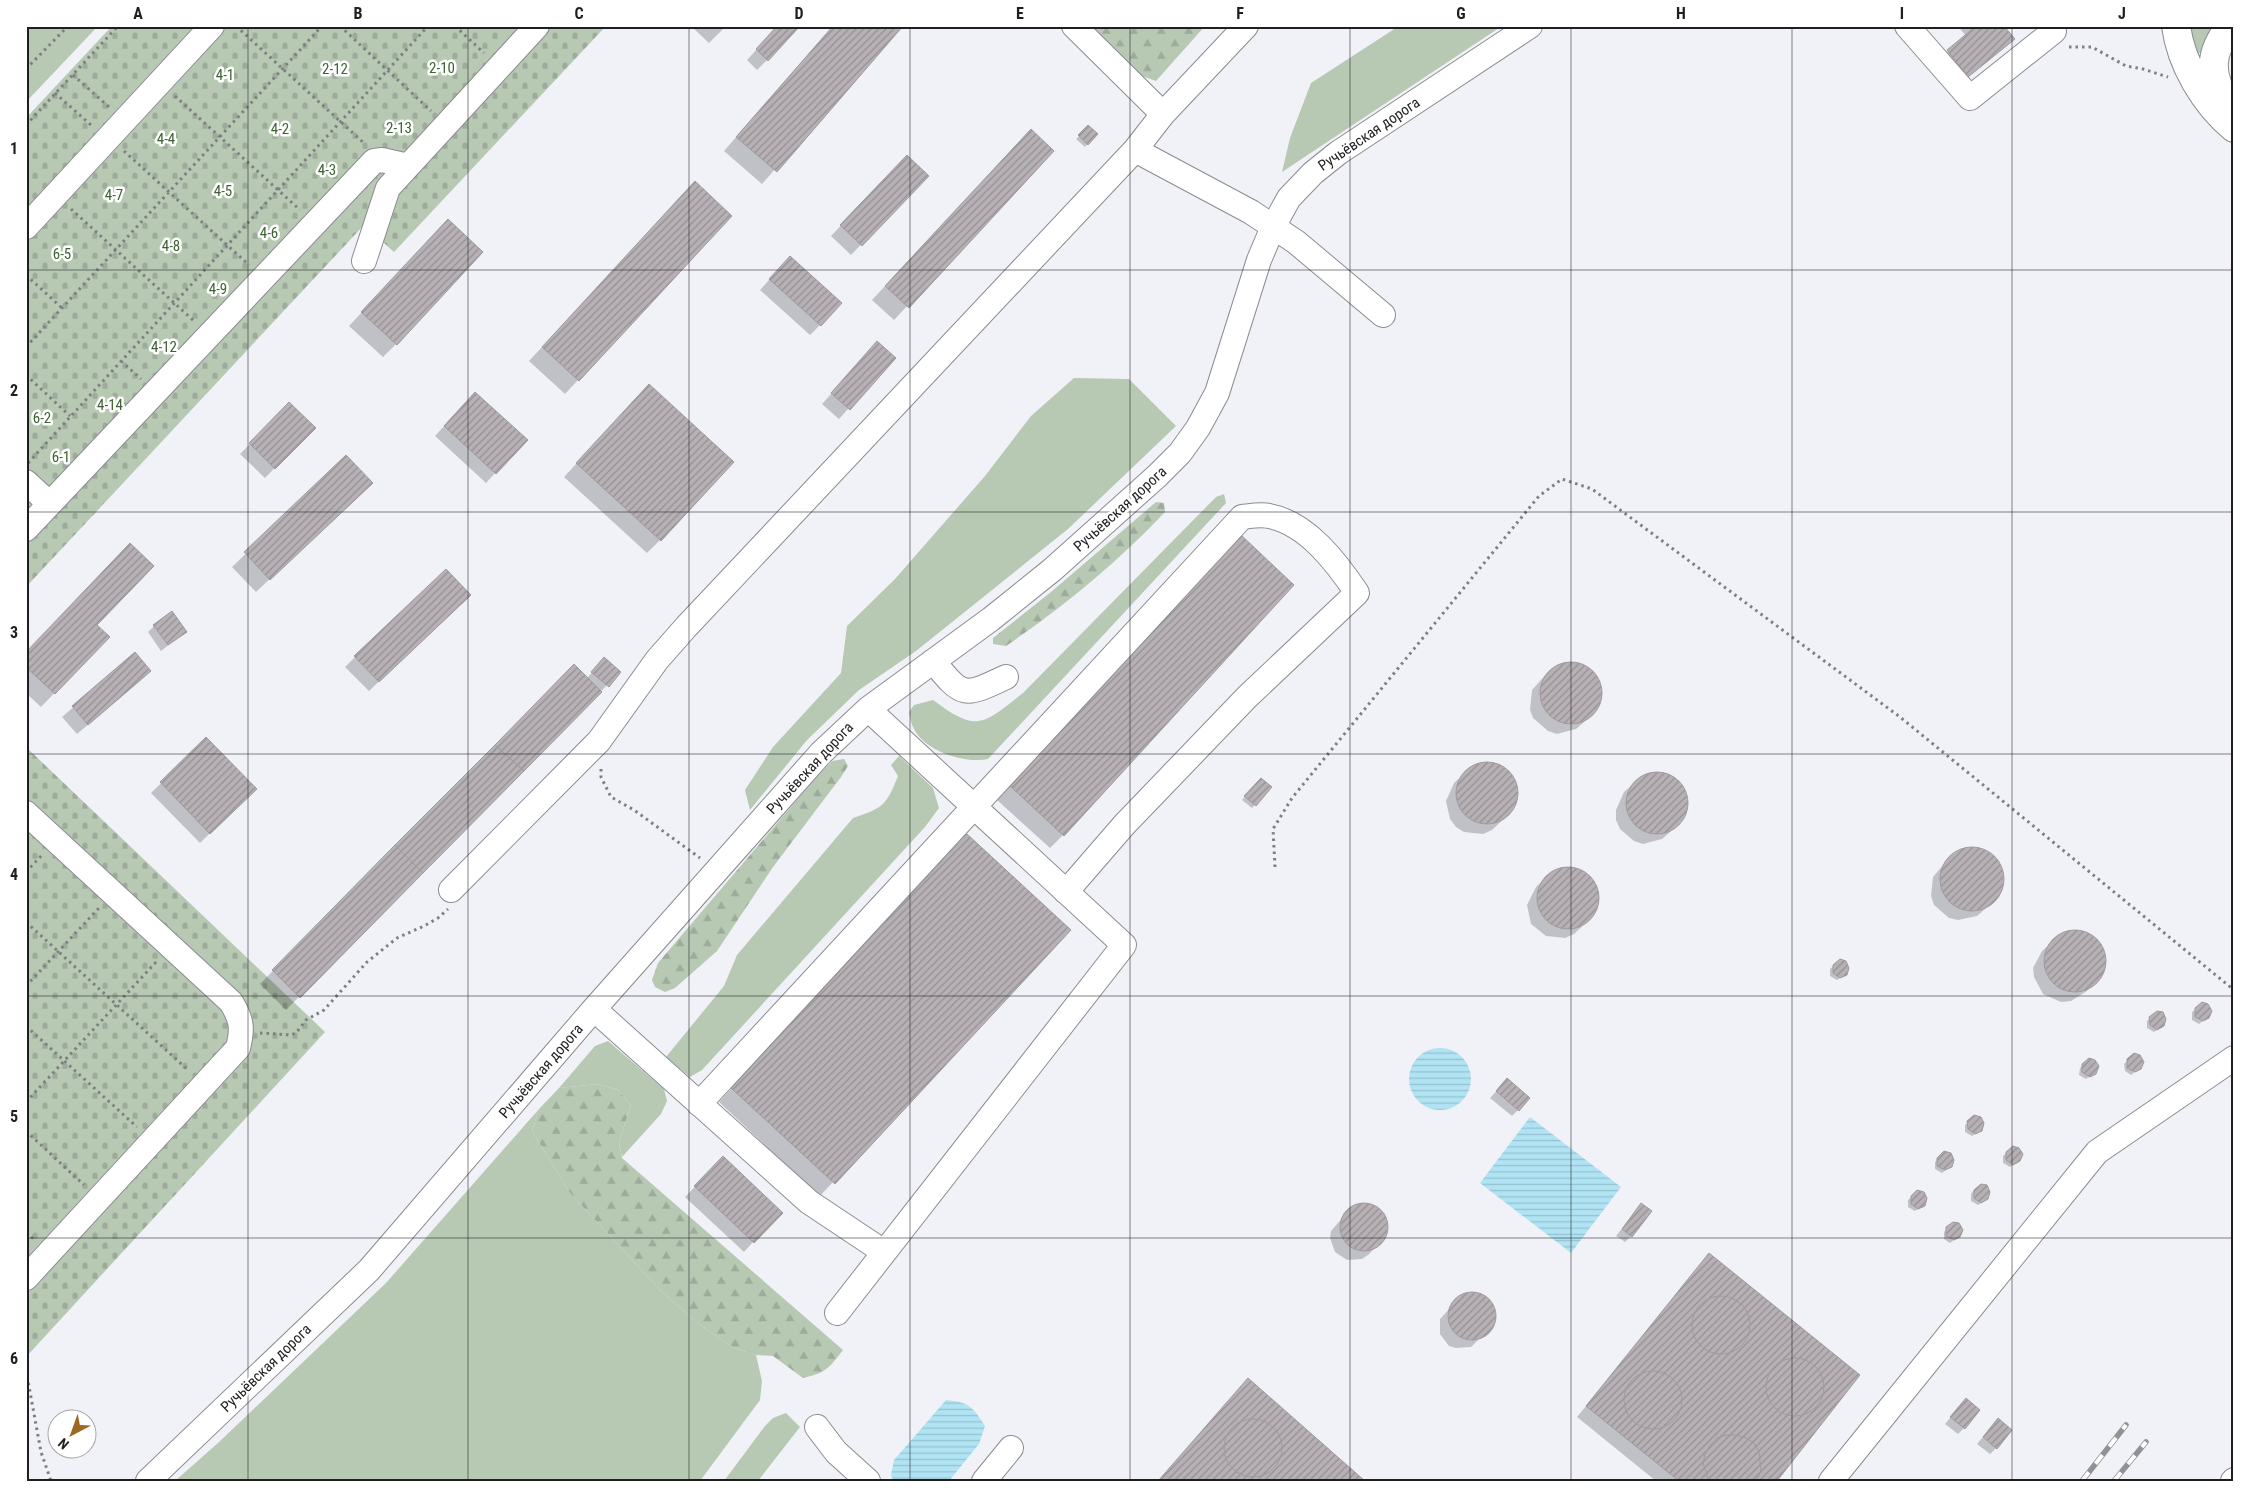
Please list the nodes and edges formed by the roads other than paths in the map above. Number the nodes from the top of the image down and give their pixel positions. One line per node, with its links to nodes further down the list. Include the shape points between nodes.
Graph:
1 (212, 26): 15 (street)
2 (537, 26): 14 (street)
3 (1074, 26): 10 (street)
4 (1246, 26): 10 (street)
5 (1530, 26): 16 (street, Ручьёвская дорога, via 1325,163 1288,198)
6 (2176, 26): 12 (main road, via 2186,62 2200,88 2220,117)
7 (2231, 26): 11 (main road, via 2219,40 2213,72 2220,93)
8 (2052, 28): 9 (street, via 1970,98)
9 (1918, 30)
10 (1163, 114): 13 (street)
11 (2234, 115)
12 (2234, 128)
13 (1135, 150): 16 (street); 27 (street, via 686,627 657,660 599,741)
14 (408, 166): 17 (street, via 388,188); 20 (street, via 374,161)
15 (26, 227)
16 (1273, 227): 18 (street, via 1296,242); 22 (street, Ручьёвская дорога, via 1259,260 1217,394 1180,453 1052,570)
17 (364, 261)
18 (1383, 315)
19 (26, 482): 20 (street)
20 (50, 504): 21 (street)
21 (26, 529)
22 (933, 661): 23 (street, via 962,691 975,692); 24 (street, Ручьёвская дорога)
23 (1006, 678)
24 (868, 709): 25 (street); 29 (street, Ручьёвская дорога, via 820,753)
25 (973, 806): 28 (street); 28 (street, via 1242,517 1268,516 1288,521 1307,536 1340,568 1357,593 1247,697); 31 (street)
26 (26, 813): 33 (street, via 230,1002 239,1016 242,1032 238,1048)
27 (451, 890)
28 (1066, 892): 32 (street, via 1124,945)
29 (594, 1010): 31 (street); 37 (street, Ручьёвская дорога, via 368,1270)
30 (2234, 1058): 40 (street, via 2097,1152)
31 (699, 1104): 32 (street, via 809,1202)
32 (884, 1252): 34 (street)
33 (26, 1278)
34 (837, 1314)
35 (818, 1427): 38 (street, via 836,1452)
36 (1011, 1448): 39 (street)
37 (148, 1481)
38 (868, 1481)
39 (984, 1481)
40 (1832, 1481)

